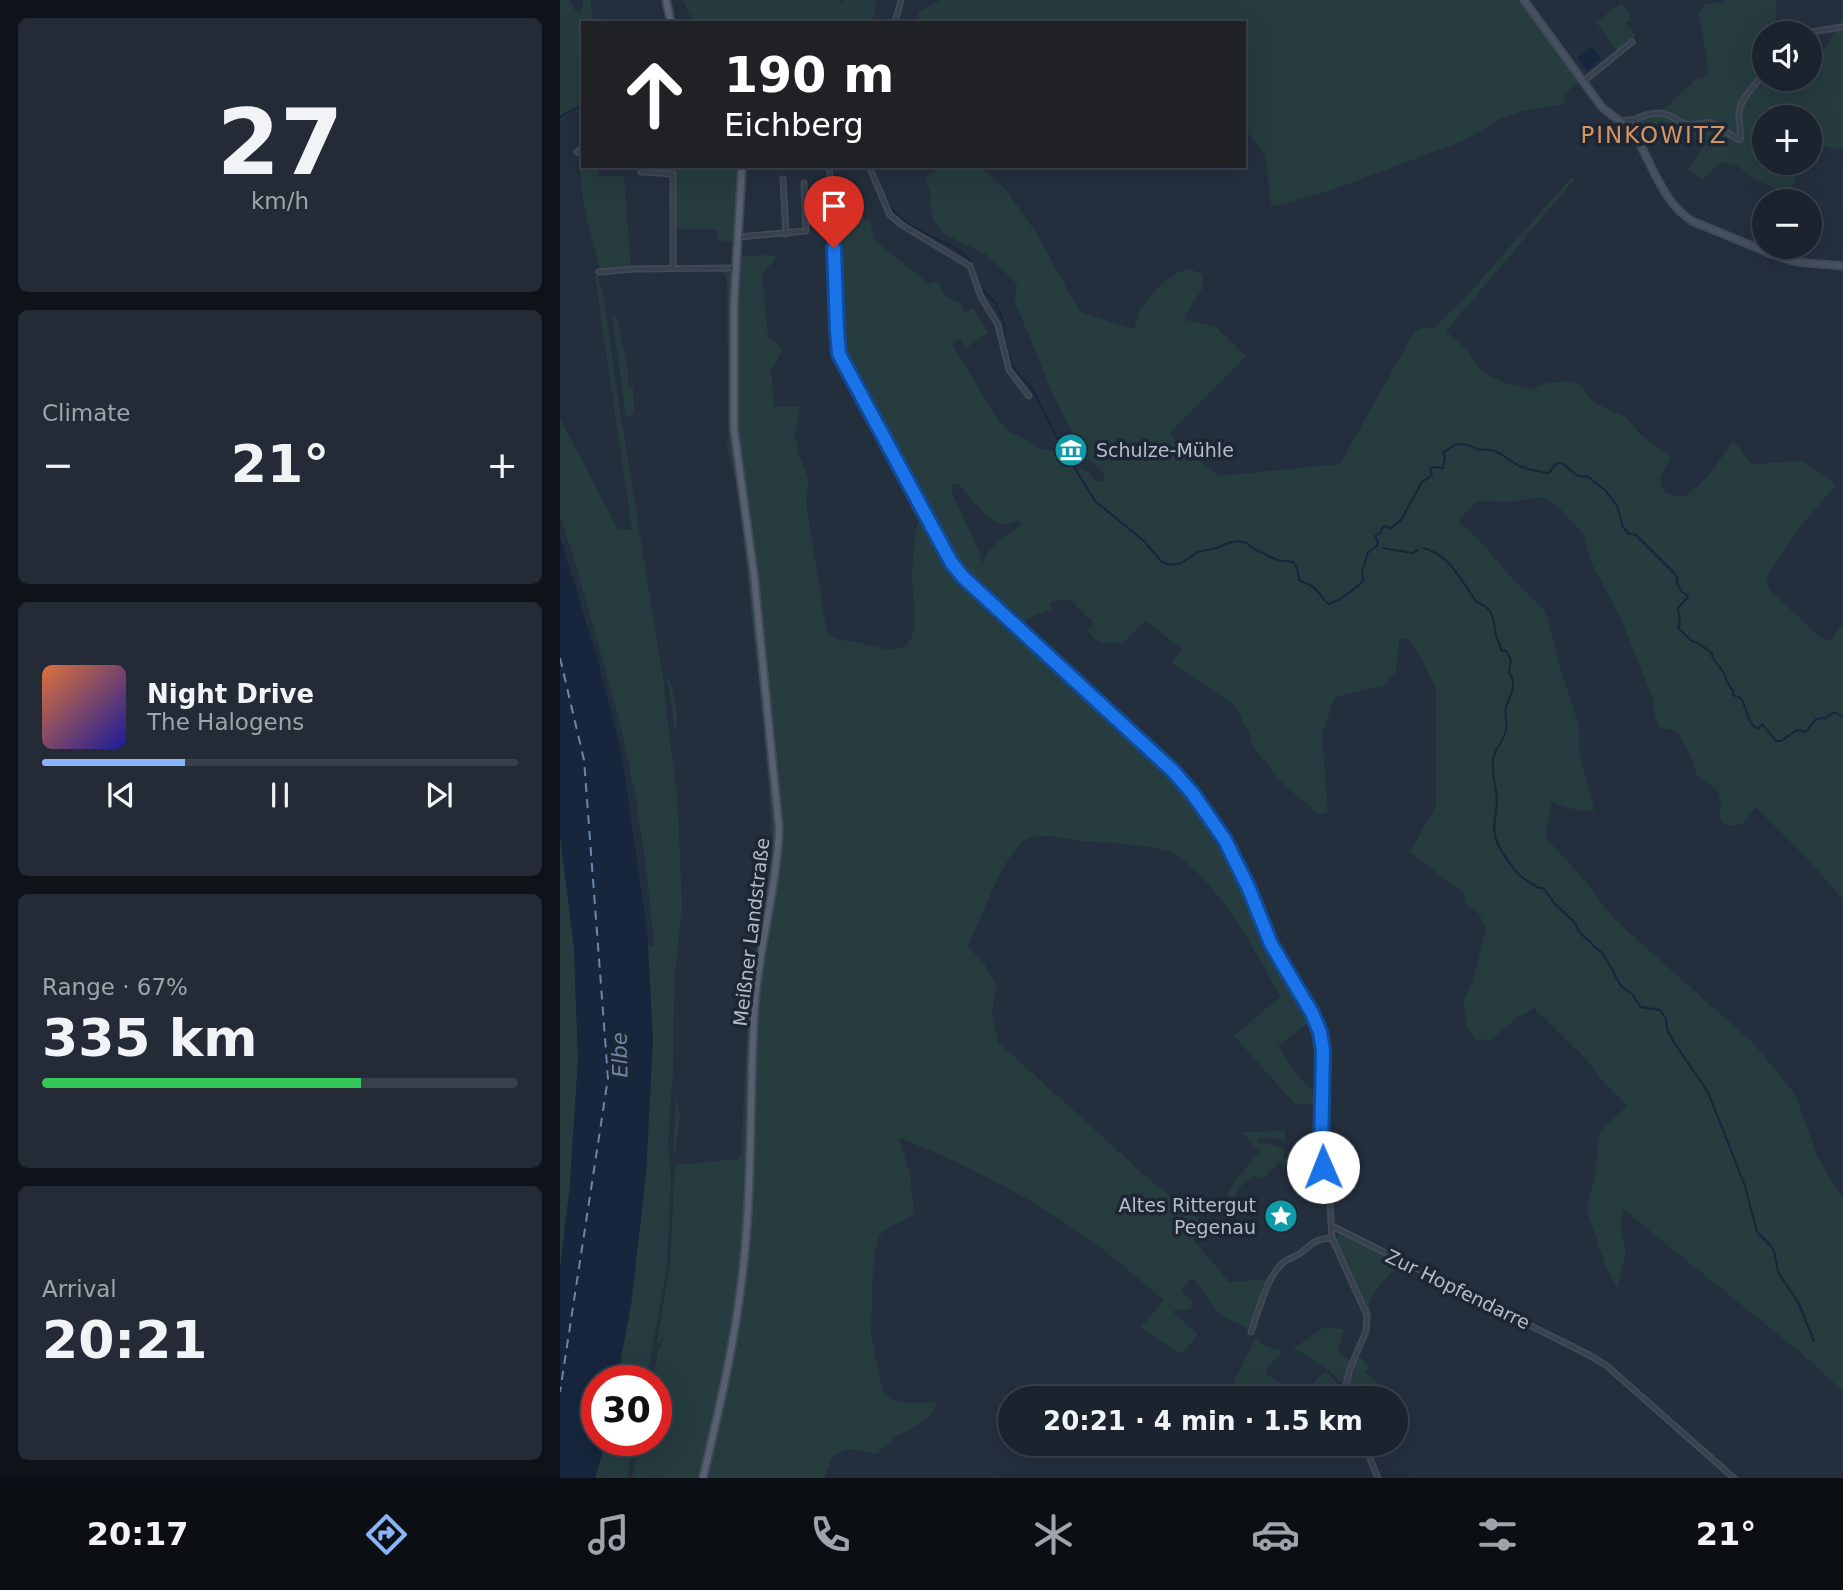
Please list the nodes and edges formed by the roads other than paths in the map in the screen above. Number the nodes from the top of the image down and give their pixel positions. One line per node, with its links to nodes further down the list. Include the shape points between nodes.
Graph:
1 (666, 0): 4 (main road)
2 (901, 0): 5 (street)
3 (1524, 0): 9 (street)
4 (670, 19)
5 (896, 21)
6 (1843, 27): 7 (street)
7 (1822, 30)
8 (1632, 42): 9 (street)
9 (1584, 81): 13 (street)
10 (1752, 88): 11 (street, via 1739,111 1740,140 1708,122 1693,126 1658,113)
11 (1636, 119): 12 (street); 15 (street)
12 (1629, 121): 13 (street); 14 (street)
13 (1619, 122): 14 (street)
14 (1630, 128): 15 (street)
15 (1636, 136): 26 (street, via 1670,200 1692,221 1774,255)
16 (581, 149): 17 (street)
17 (577, 152)
18 (741, 168): 25 (main road, Meißner Landstraße)
19 (829, 168): 31 (street, via 839,354 943,548 963,577 1188,788 1225,840 1271,944 1312,1013 1323,1051 1322,1160)
20 (870, 168): 30 (street, via 890,215 970,267 998,325 1009,370)
21 (641, 172): 28 (street, via 673,174)
22 (783, 178): 24 (street)
23 (804, 183): 24 (street, via 806,232)
24 (786, 234): 25 (street)
25 (737, 237): 27 (main road, Meißner Landstraße)
26 (1843, 266)
27 (735, 268): 28 (street); 36 (main road, Meißner Landstraße, via 734,429 754,575 779,828 755,1001 744,1262 727,1374)
28 (673, 269): 29 (street)
29 (599, 272)
30 (1029, 396)
31 (1332, 1226): 32 (street); 38 (street, Zur Hopfendarre, via 1597,1360)
32 (1332, 1238): 33 (street, via 1318,1239 1282,1263); 34 (street, via 1367,1315 1366,1331)
33 (1251, 1332)
34 (1346, 1386)
35 (1368, 1456): 37 (street)
36 (703, 1478)
37 (1378, 1478)
38 (1734, 1478)

